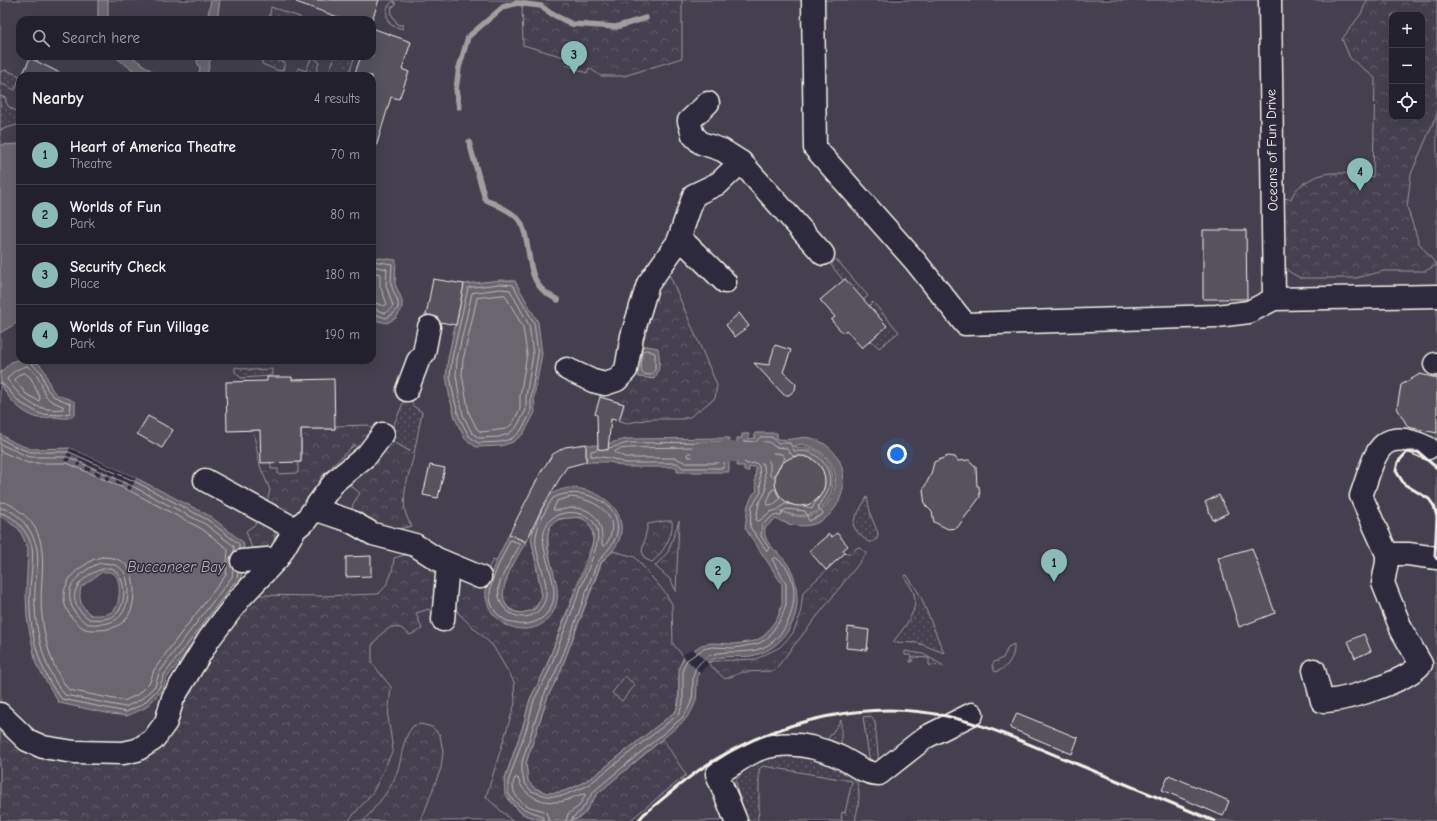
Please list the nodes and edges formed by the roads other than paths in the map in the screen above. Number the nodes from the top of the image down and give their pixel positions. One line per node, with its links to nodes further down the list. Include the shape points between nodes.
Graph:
1 (813, 0): 9 (street, via 815,148 915,262 965,324 1217,316 1249,312)
2 (1270, 0): 9 (street, Oceans of Fun Drive)
3 (708, 103): 4 (street, via 689,121 693,135 701,143 722,150)
4 (742, 162): 5 (street, via 719,183 694,195); 6 (street)
5 (680, 238): 7 (street); 11 (street, via 648,284 632,336 626,370 617,380 605,384)
6 (823, 254)
7 (725, 282)
8 (1434, 293): 9 (street)
9 (1274, 299)
10 (429, 327): 12 (street, via 424,353)
11 (567, 369)
12 (406, 390)
13 (383, 434): 16 (street, via 367,455 335,481)
14 (1434, 450): 18 (street, via 1402,439 1386,441 1378,451 1361,496)
15 (205, 480): 17 (street)
16 (314, 509): 17 (street); 22 (street, via 350,521 373,534 414,545)
17 (295, 529): 19 (street)
18 (1386, 554): 20 (street); 25 (street, via 1383,583 1402,631)
19 (278, 558): 21 (street); 27 (street, via 241,597 209,639 173,698 166,722 153,740 136,750 123,753 66,752 43,747 27,740)
20 (1437, 558)
21 (242, 561)
22 (448, 564): 23 (street); 24 (street)
23 (480, 577)
24 (443, 620)
25 (1429, 665): 26 (street, via 1385,685 1332,701 1322,701)
26 (1314, 670)
27 (0, 714)
28 (972, 714): 29 (street, via 926,736 879,774 867,773 840,757 812,746 782,744 759,750 717,774)
29 (736, 821)

